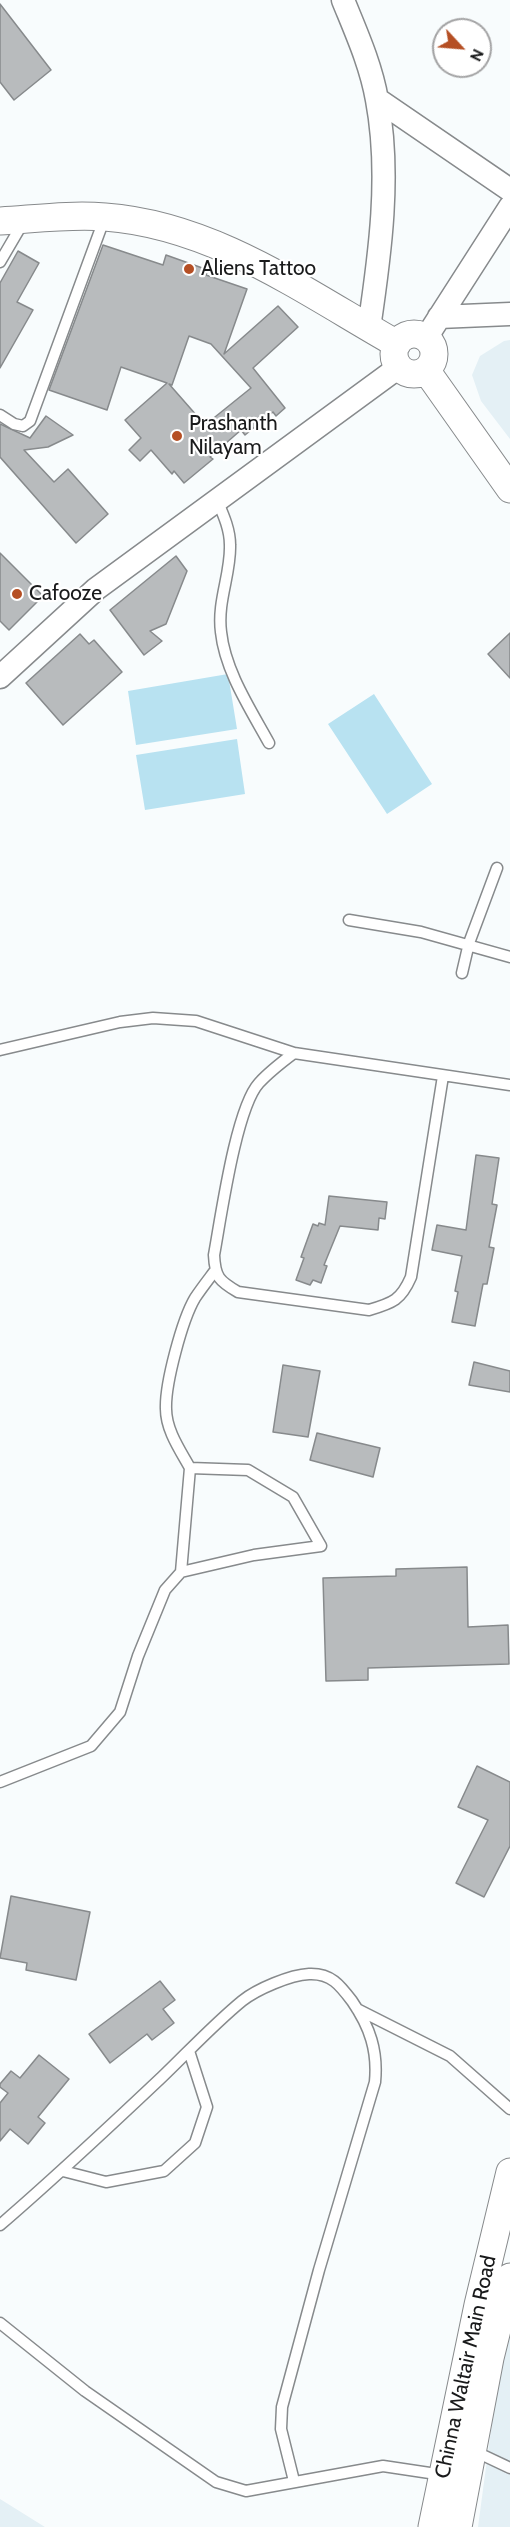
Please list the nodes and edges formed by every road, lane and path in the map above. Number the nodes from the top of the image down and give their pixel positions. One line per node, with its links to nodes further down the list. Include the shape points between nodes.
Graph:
1 (343, 0): 2 (street)
2 (377, 99): 3 (street); 10 (street, via 383,188)
3 (510, 190)
4 (510, 207): 9 (street)
5 (105, 217): 6 (street); 10 (street, via 170,228 216,243); 13 (lane, via 30,421 22,426)
6 (12, 220): 7 (lane)
7 (0, 262)
8 (510, 314): 9 (street)
9 (432, 327): 11 (street, via 407,336); 12 (street, via 434,357)
10 (369, 328): 11 (street)
11 (398, 355): 12 (street, via 412,374); 15 (street)
12 (426, 370): 14 (street)
13 (0, 415)
14 (510, 489)
15 (217, 500): 16 (street, via 96,589); 17 (lane, via 231,546 220,609 221,634 246,702)
16 (0, 677)
17 (269, 743)
18 (498, 868): 20 (lane)
19 (350, 920): 20 (lane)
20 (469, 944): 21 (lane); 22 (lane)
21 (510, 957)
22 (462, 973)
23 (0, 1050): 24 (lane, via 153,1018 196,1021)
24 (294, 1053): 25 (lane); 27 (lane, via 258,1083 248,1100 240,1123)
25 (444, 1076): 26 (lane); 27 (lane, via 411,1277 403,1294 369,1310 238,1292)
26 (510, 1085)
27 (214, 1272): 28 (lane, via 195,1299 181,1334 166,1409 172,1435)
28 (190, 1468): 29 (lane); 29 (lane, via 249,1470 292,1497 321,1546 254,1555)
29 (182, 1572): 30 (lane, via 165,1590 120,1713 91,1746)
30 (0, 1782)
31 (357, 2009): 32 (lane, via 337,1980 309,1974 284,1979 243,2000); 33 (lane, via 450,2056); 43 (lane, via 374,2042 375,2082 282,2407 281,2429)
32 (189, 2051): 34 (lane); 34 (lane, via 207,2107 195,2143 165,2171 106,2182)
33 (510, 2109)
34 (63, 2171): 36 (lane)
35 (510, 2172): 42 (street, Chinna Waltair Main Road)
36 (0, 2225)
37 (510, 2277): 38 (street, Chinna Waltair Main Road)
38 (505, 2322): 40 (street, Chinna Waltair Main Road)
39 (0, 2323): 43 (lane, via 84,2391 216,2482 246,2491)
40 (472, 2450): 41 (lane); 45 (street, Chinna Waltair Main Road)
41 (510, 2468)
42 (443, 2475): 43 (lane, via 384,2466); 44 (street, Chinna Waltair Main Road)
43 (294, 2481)
44 (432, 2527)
45 (458, 2527)

